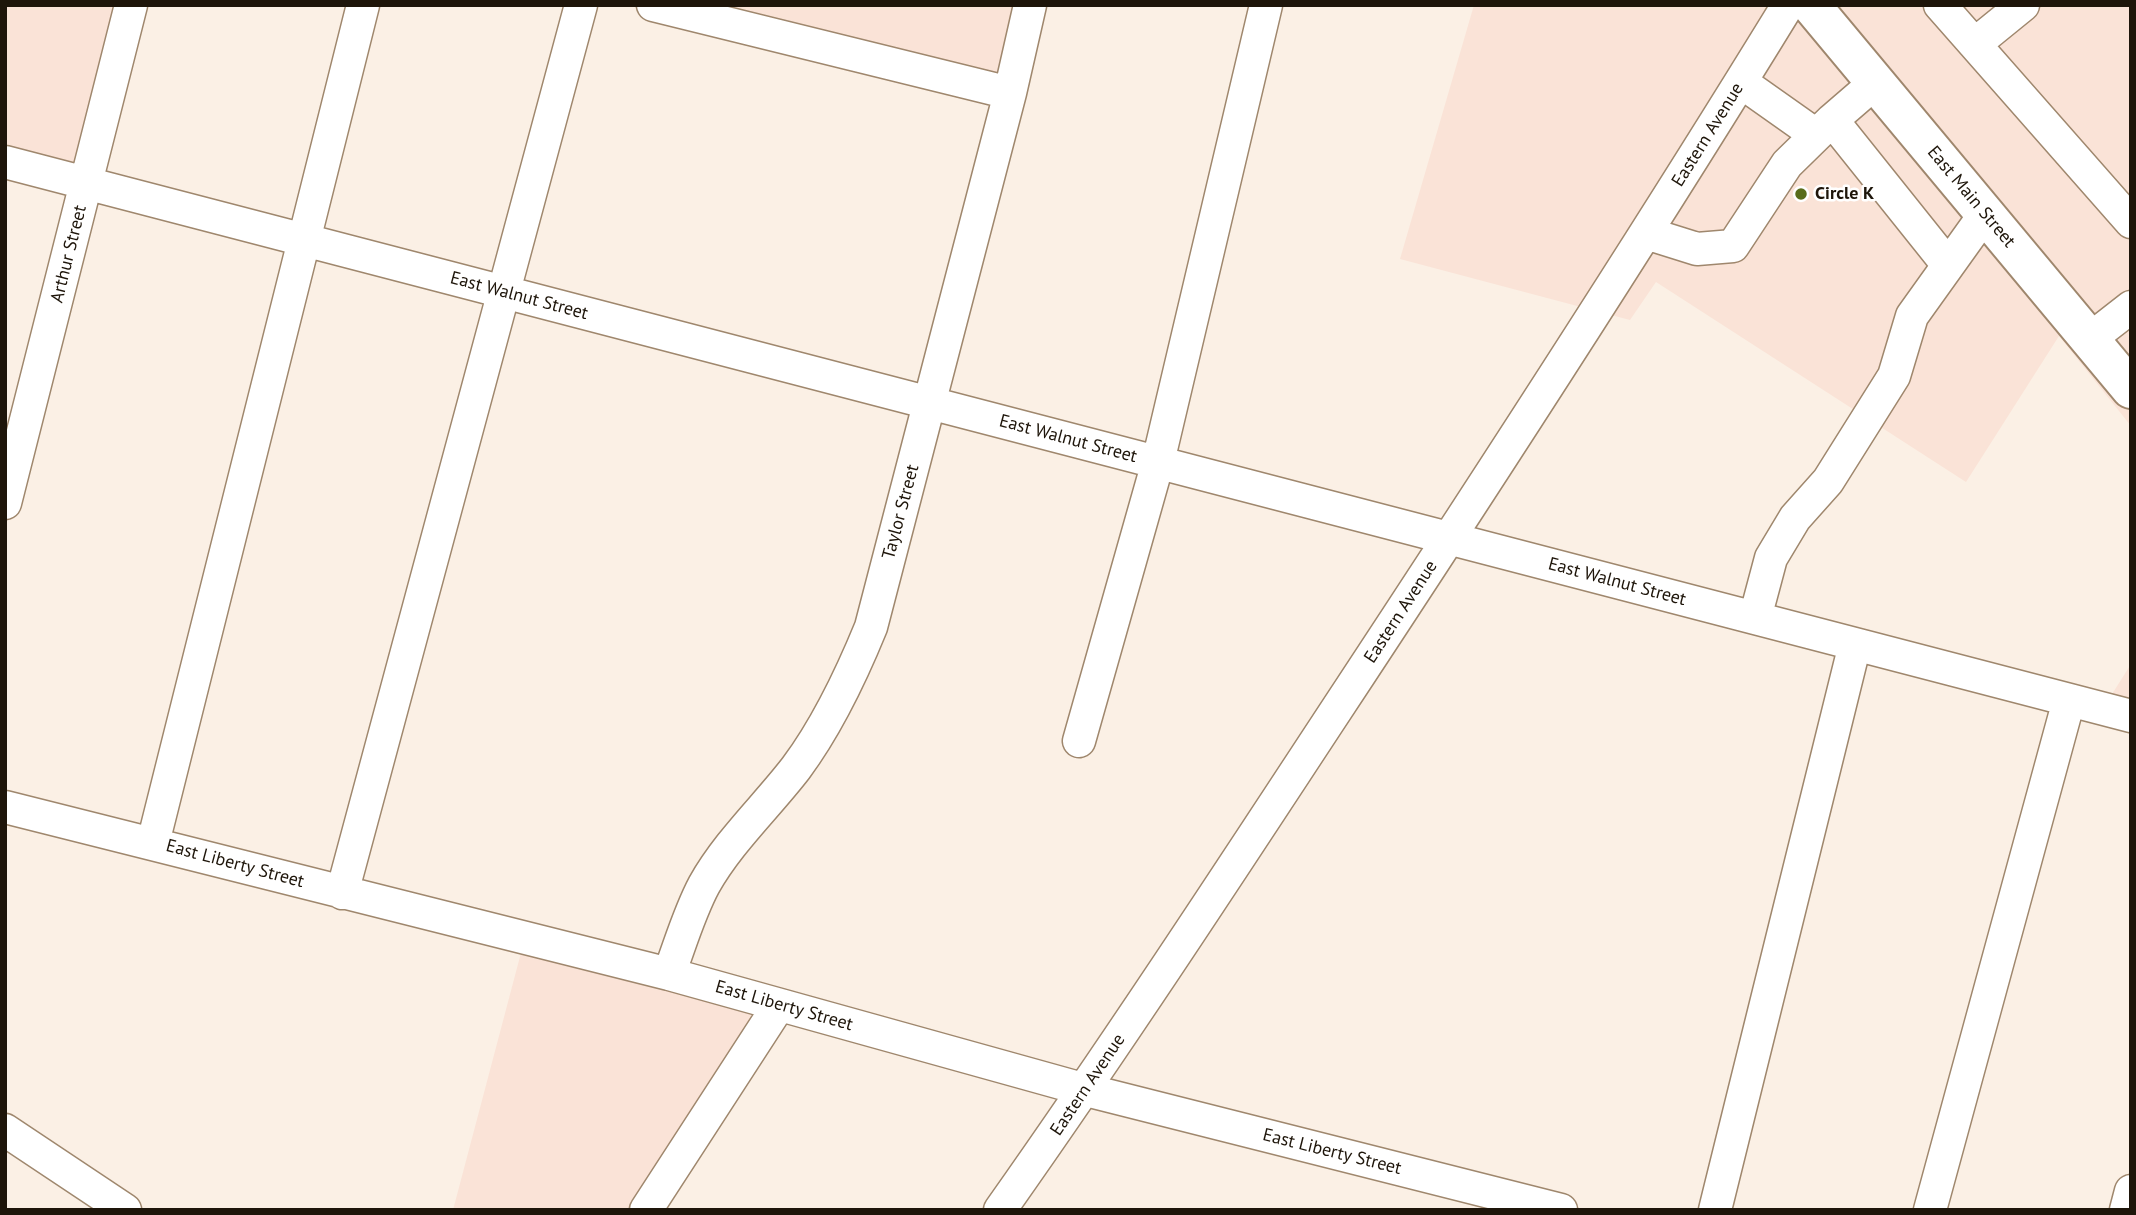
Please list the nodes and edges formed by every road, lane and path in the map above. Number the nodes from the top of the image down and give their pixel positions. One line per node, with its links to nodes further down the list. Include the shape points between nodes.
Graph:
1 (131, 5): 17 (street, Arthur Street)
2 (363, 5): 21 (street)
3 (581, 5): 23 (street)
4 (653, 5): 14 (street)
5 (1030, 5): 14 (street, Taylor Street)
6 (1266, 5): 28 (street)
7 (1788, 5): 12 (street, Eastern Avenue)
8 (1811, 5): 13 (main road, East Main Street)
9 (1940, 5): 11 (street)
10 (2023, 5): 11 (street)
11 (1975, 44): 19 (street)
12 (1741, 82): 15 (street); 20 (street, Eastern Avenue)
13 (1876, 82): 15 (street); 18 (main road, East Main Street)
14 (1010, 93): 27 (street, Taylor Street)
15 (1824, 127): 20 (street, via 1787,164 1732,246 1697,249); 22 (street)
16 (5, 162): 17 (street, East Walnut Street)
17 (87, 183): 21 (street, East Walnut Street); 29 (street, Arthur Street)
18 (1985, 214): 22 (street); 25 (main road, East Main Street)
19 (2131, 222)
20 (1646, 233): 30 (street, Eastern Avenue)
21 (304, 240): 23 (street, East Walnut Street); 37 (street)
22 (1948, 265): 31 (street, via 1912,316 1894,376 1828,481 1795,518 1771,558)
23 (504, 292): 27 (street, East Walnut Street); 38 (street)
24 (2131, 307): 25 (street)
25 (2090, 339): 26 (main road, East Main Street)
26 (2131, 389)
27 (930, 402): 28 (street, East Walnut Street); 39 (street, Taylor Street, via 871,627 851,675 798,765 704,886)
28 (1158, 462): 30 (street, East Walnut Street); 35 (street)
29 (5, 503)
30 (1450, 538): 31 (street, East Walnut Street); 41 (street, Eastern Avenue)
31 (1755, 618): 32 (street, East Walnut Street)
32 (1855, 644): 33 (street, East Walnut Street); 48 (street)
33 (2069, 700): 34 (street, East Walnut Street); 49 (street)
34 (2131, 716)
35 (1079, 741)
36 (5, 807): 37 (street, East Liberty Street)
37 (153, 843): 38 (street, East Liberty Street)
38 (342, 893): 39 (street, East Liberty Street)
39 (670, 974): 40 (street, East Liberty Street)
40 (779, 1005): 41 (street, East Liberty Street); 45 (street)
41 (1086, 1090): 46 (street, Eastern Avenue); 47 (street, East Liberty Street)
42 (5, 1130): 44 (street)
43 (2131, 1191): 50 (street)
44 (125, 1210)
45 (646, 1210)
46 (1000, 1210)
47 (1561, 1210)
48 (1715, 1210)
49 (1930, 1210)
50 (2126, 1210)

